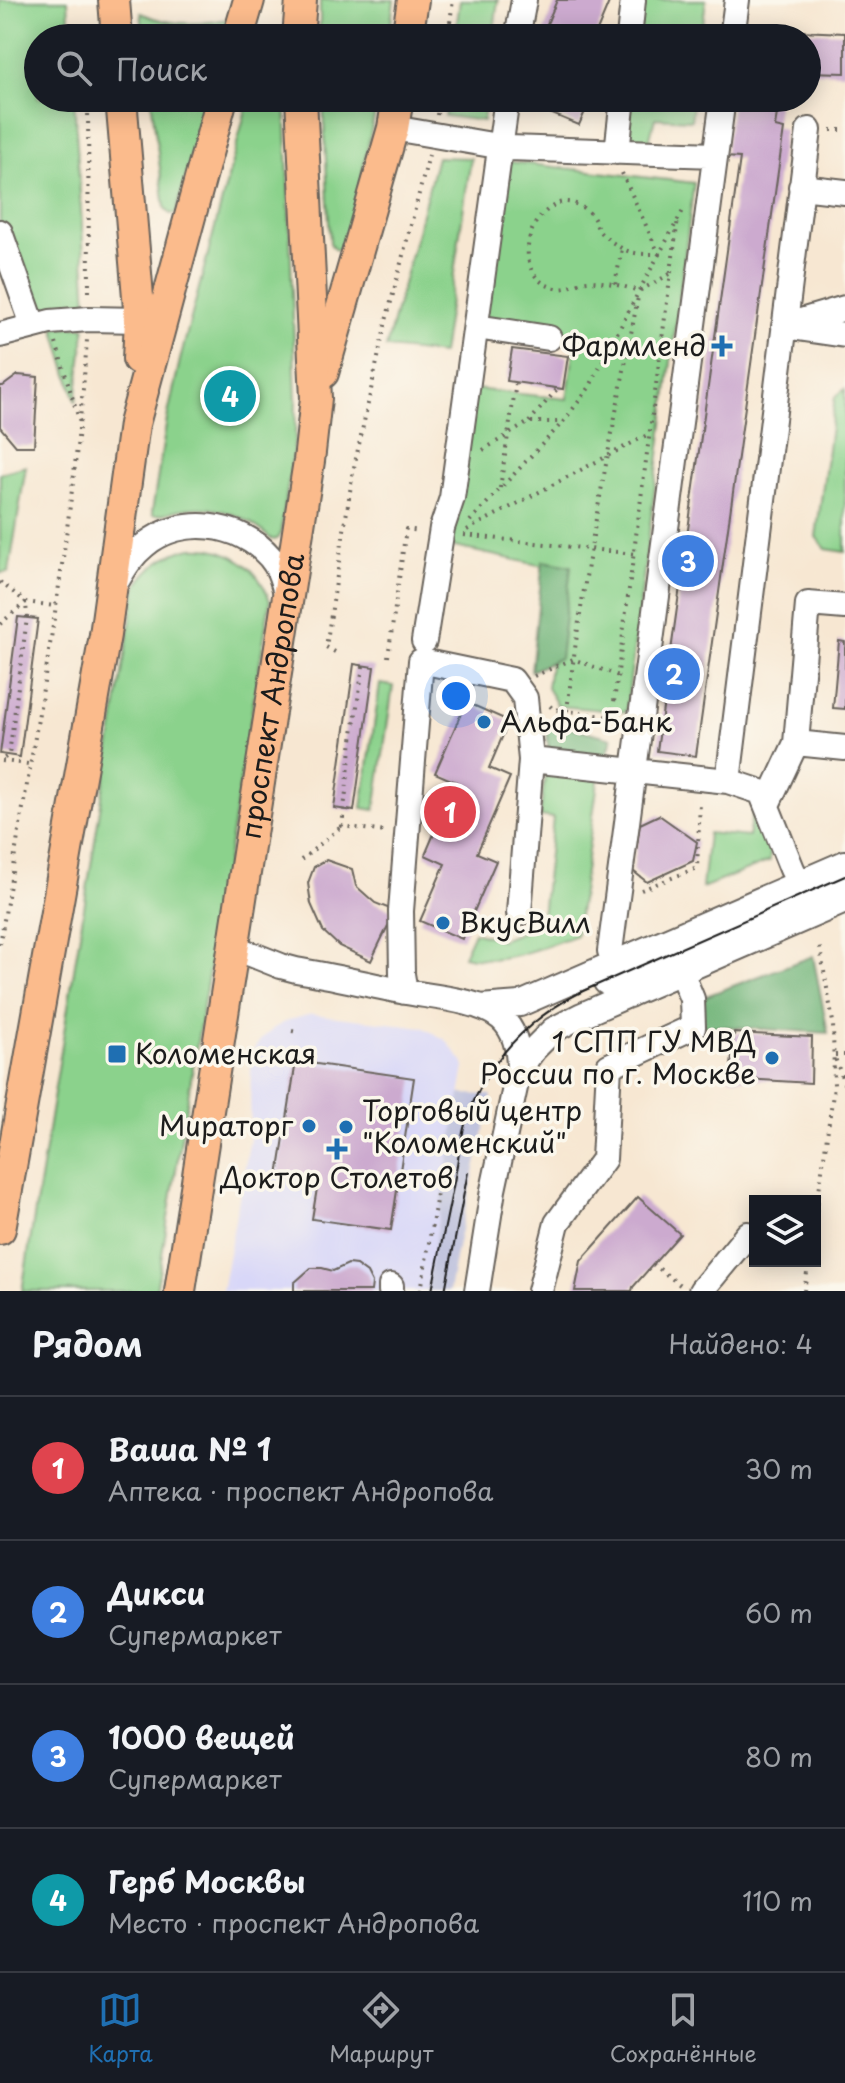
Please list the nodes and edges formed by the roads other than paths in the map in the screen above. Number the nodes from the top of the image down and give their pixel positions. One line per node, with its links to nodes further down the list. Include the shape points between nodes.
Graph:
1 (114, 0): 8 (main road)
2 (249, 0): 9 (main road)
3 (301, 0): 10 (main road)
4 (413, 0): 11 (main road)
5 (524, 0): 12 (street)
6 (633, 0): 13 (street)
7 (737, 0): 14 (street)
8 (116, 24)
9 (242, 24)
10 (299, 24)
11 (409, 24)
12 (520, 24)
13 (630, 24)
14 (734, 24)
15 (122, 112): 31 (main road)
16 (218, 112): 39 (main road)
17 (302, 112): 38 (main road, проспект Андропова)
18 (396, 112): 22 (main road)
19 (505, 112): 24 (street)
20 (621, 112): 25 (street)
21 (721, 112): 26 (street)
22 (393, 128): 24 (street); 38 (main road)
23 (809, 130): 27 (street)
24 (499, 146): 25 (street); 34 (street)
25 (617, 152): 26 (street)
26 (715, 155): 47 (street)
27 (801, 187): 28 (street); 33 (street)
28 (845, 192)
29 (0, 232): 32 (street)
30 (845, 308): 33 (street)
31 (140, 320): 32 (street); 39 (main road)
32 (42, 323): 35 (street)
33 (784, 326): 36 (street); 48 (street)
34 (476, 327): 37 (street); 43 (street, via 450,534)
35 (0, 335)
36 (845, 335)
37 (549, 338)
38 (316, 398): 41 (main road, проспект Андропова)
39 (134, 424): 40 (main road)
40 (111, 590): 41 (street, via 128,560 151,541 174,530 206,526 231,531 259,547 273,561); 61 (main road)
41 (288, 599): 55 (main road, проспект Андропова)
42 (845, 607): 44 (street, via 808,604)
43 (424, 641)
44 (796, 743): 45 (street); 49 (street)
45 (845, 748)
46 (531, 760): 47 (street); 54 (street); 58 (street, via 525,698 512,680 421,661 401,911)
47 (633, 771): 48 (street); 57 (street, via 610,951)
48 (728, 781): 49 (street, via 761,792)
49 (767, 805): 52 (street)
50 (845, 863): 52 (street)
51 (845, 881): 52 (street)
52 (806, 898): 53 (street); 56 (street); 56 (street)
53 (845, 901)
54 (519, 913)
55 (233, 947): 58 (street, via 281,966); 63 (main road, проспект Андропова)
56 (675, 956): 57 (street); 57 (street); 65 (street, via 692,999 693,1027 609,1066 604,1159 557,1223)
57 (622, 979): 59 (street, via 548,992 520,1004); 60 (street, via 553,1030)
58 (405, 992): 59 (street)
59 (480, 1007): 60 (street, via 505,1021 518,1045)
60 (519, 1069): 64 (street)
61 (0, 1229)
62 (748, 1234): 66 (street)
63 (180, 1291)
64 (477, 1291)
65 (540, 1291)
66 (701, 1291)

